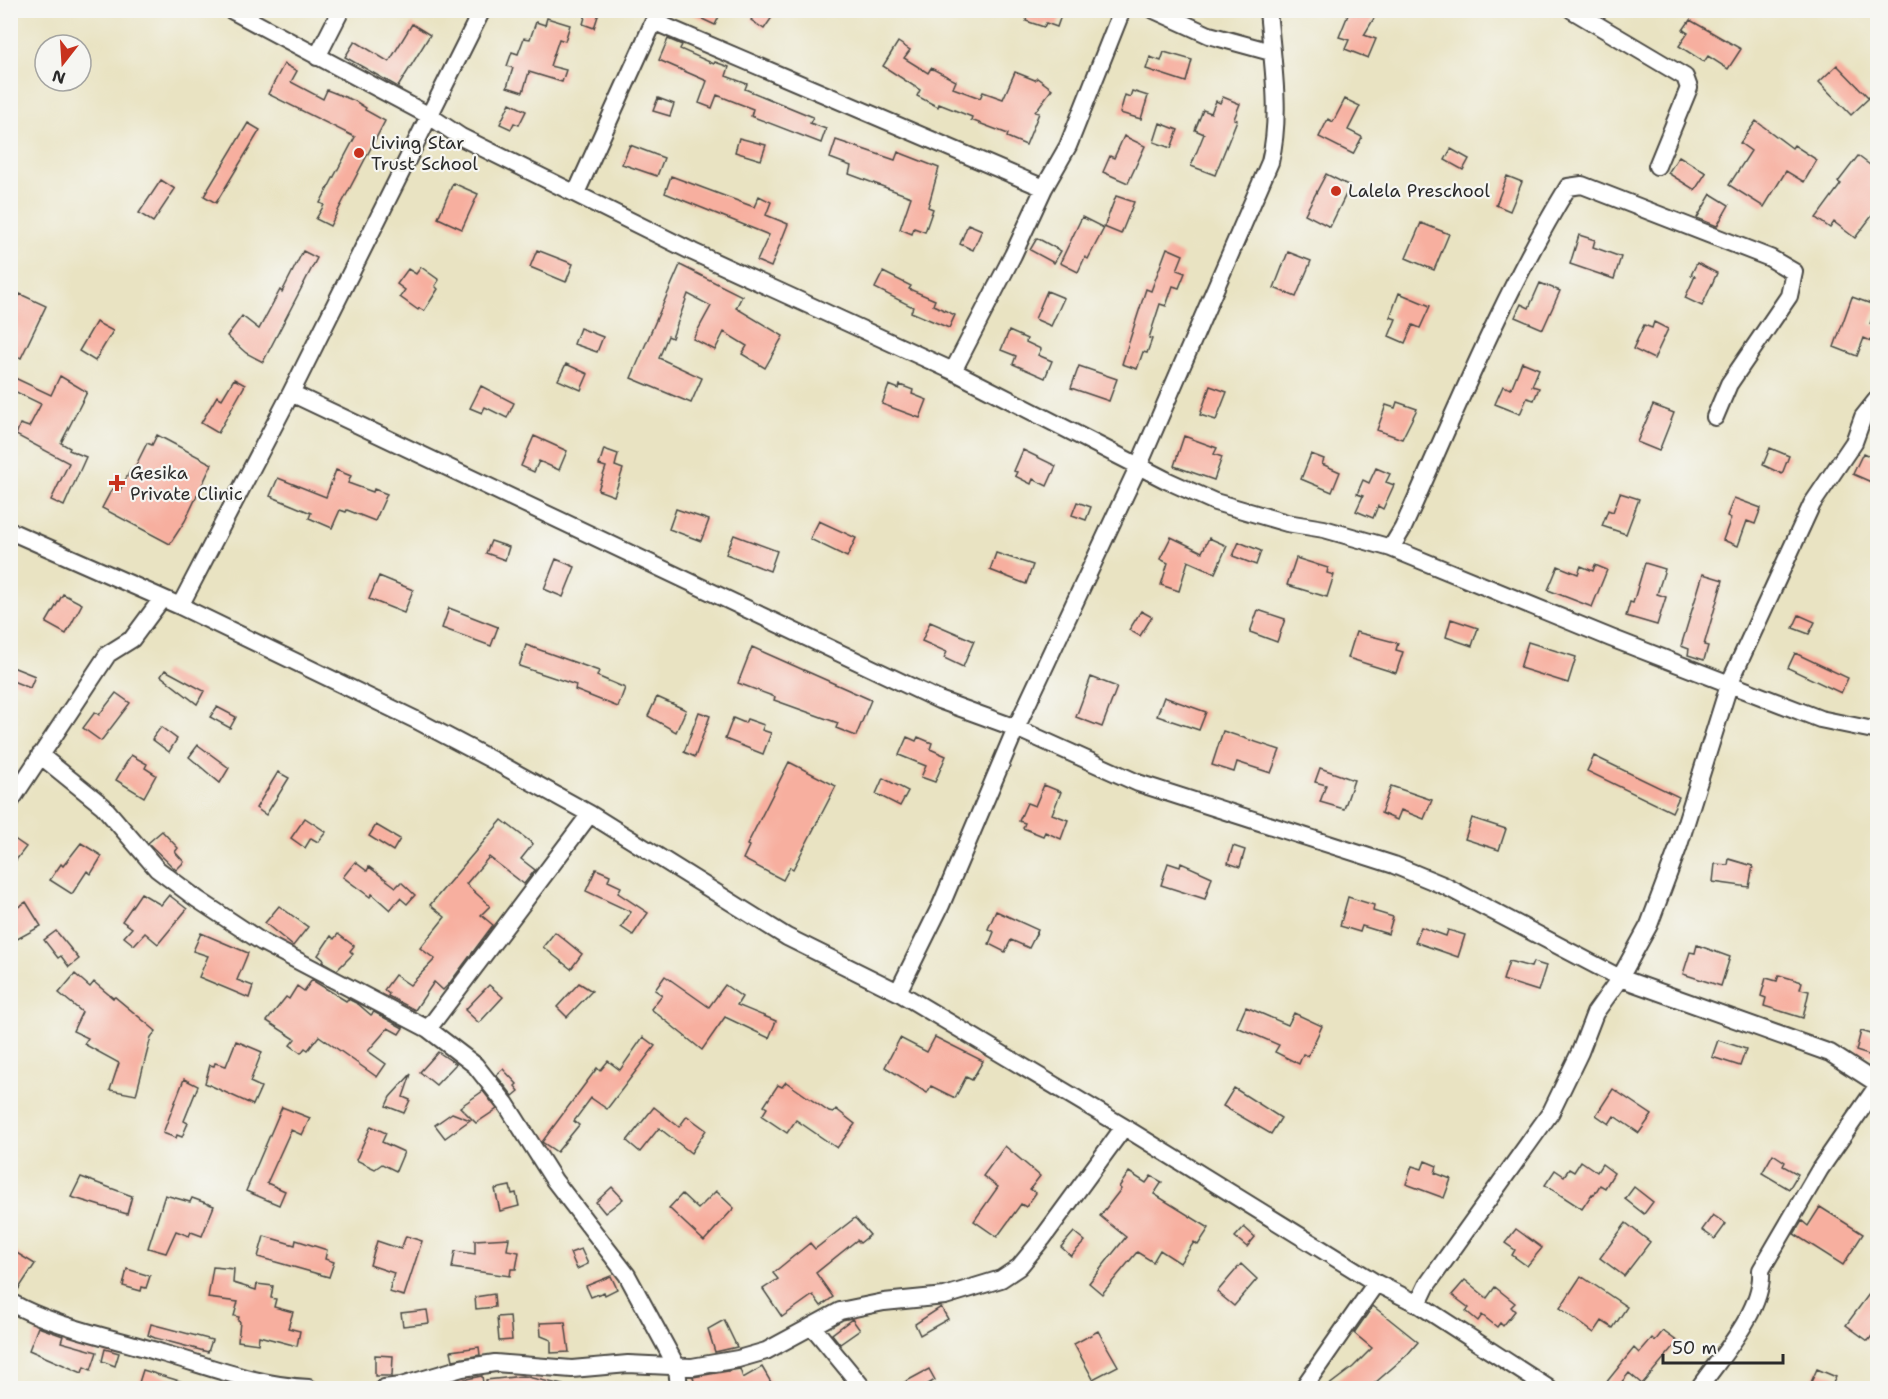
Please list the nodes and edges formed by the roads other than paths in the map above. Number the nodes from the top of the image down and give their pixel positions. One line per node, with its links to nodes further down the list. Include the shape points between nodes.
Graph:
1 (231, 10): 10 (street)
2 (341, 10): 10 (street)
3 (482, 10): 11 (street)
4 (1122, 10): 13 (street, via 1068,146)
5 (1154, 10): 9 (street, via 1209,35)
6 (1268, 10): 9 (street)
7 (1572, 10): 12 (street, via 1685,77 1689,88)
8 (657, 16): 13 (street); 14 (street)
9 (1271, 52): 19 (street, via 1276,118 1270,162)
10 (317, 57): 11 (street)
11 (428, 115): 14 (street, via 461,137); 16 (street)
12 (1657, 166)
13 (1044, 188): 15 (street)
14 (576, 193): 15 (street, via 693,252)
15 (953, 371): 19 (street)
16 (291, 393): 23 (street); 25 (street, via 939,700)
17 (1878, 398): 24 (street, via 1812,504)
18 (1715, 417): 21 (street, via 1729,384 1789,296 1794,273 1770,258 1582,185 1568,187 1506,298)
19 (1139, 465): 21 (street, via 1215,502); 25 (street)
20 (10, 531): 22 (street)
21 (1391, 548): 24 (street)
22 (160, 600): 23 (street); 27 (street, via 132,639 108,654)
23 (180, 606): 29 (street, via 416,720)
24 (1730, 682): 26 (street, via 1820,719); 30 (street, via 1678,849 1648,925)
25 (1016, 728): 30 (street, via 1138,783 1394,865 1445,886); 31 (street, via 941,905)
26 (1878, 731)
27 (40, 755): 28 (street); 32 (street, via 103,806 157,869 197,899 262,942)
28 (10, 802)
29 (590, 814): 31 (street, via 786,937); 32 (street)
30 (1620, 978): 33 (street, via 1830,1053); 37 (street, via 1595,1013 1551,1112 1427,1285)
31 (898, 992): 34 (street)
32 (428, 1029): 39 (street, via 475,1065 506,1104 554,1180 627,1275)
33 (1878, 1084): 47 (street, via 1820,1169 1761,1270 1762,1284 1752,1312)
34 (1124, 1127): 35 (street); 38 (street, via 1042,1239 1019,1267 1001,1279 945,1296 840,1311)
35 (1376, 1283): 37 (street); 45 (street)
36 (10, 1302): 40 (street, via 88,1333)
37 (1418, 1304): 46 (street)
38 (812, 1326): 39 (street, via 766,1351); 44 (street)
39 (677, 1367): 42 (street, via 628,1364 572,1369 495,1363); 43 (street)
40 (265, 1385): 41 (street)
41 (309, 1389)
42 (384, 1389)
43 (679, 1389)
44 (863, 1389)
45 (1303, 1389)
46 (1548, 1389)
47 (1699, 1389)

